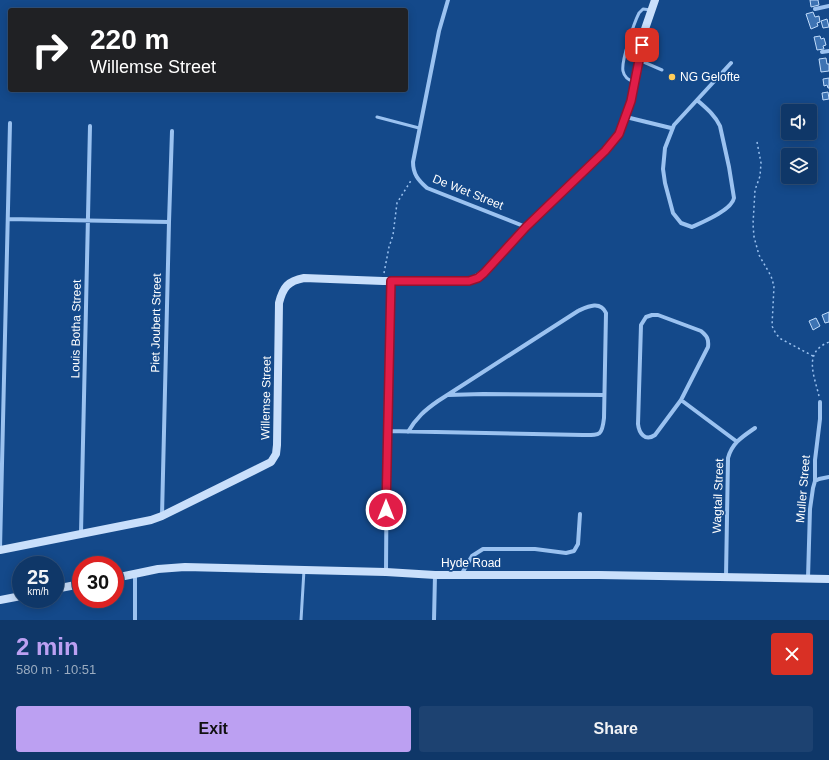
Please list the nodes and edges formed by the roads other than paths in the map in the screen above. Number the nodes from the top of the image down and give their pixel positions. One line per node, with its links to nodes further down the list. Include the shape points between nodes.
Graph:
1 (448, 0): 17 (street)
2 (656, 0): 5 (street, Willemse Street)
3 (829, 6): 4 (street)
4 (815, 9)
5 (651, 10): 8 (street, Willemse Street); 11 (lane, via 643,9 639,13 623,63 625,76)
6 (829, 51): 7 (street)
7 (822, 52)
8 (639, 60): 10 (lane); 11 (street, Willemse Street)
9 (731, 63): 12 (street)
10 (662, 70)
11 (635, 82): 13 (street, Willemse Street)
12 (697, 100): 18 (street); 18 (street, via 720,126 734,198 728,207 692,227 678,221 665,183 665,148)
13 (626, 116): 18 (street); 23 (street, Willemse Street, via 613,142)
14 (377, 117): 17 (lane)
15 (10, 123): 20 (street)
16 (90, 126): 21 (street, Louis Botha Street)
17 (419, 128): 23 (street, De Wet Street, via 413,169 414,174 427,188)
18 (671, 128)
19 (172, 131): 22 (street, Piet Joubert Street)
20 (8, 219): 21 (street); 38 (street)
21 (89, 221): 22 (street); 37 (street, Louis Botha Street)
22 (168, 222): 36 (street, Piet Joubert Street)
23 (526, 227): 24 (street, Willemse Street, via 478,278 469,281)
24 (387, 281): 30 (street); 36 (street, Willemse Street, via 304,278 292,281 285,287 279,303 278,446 274,458 266,465)
25 (448, 395): 26 (street); 26 (street, via 578,311 592,305 597,305 606,313); 31 (street, via 422,414)
26 (604, 395): 31 (street, via 602,430 596,435)
27 (681, 400): 27 (street, via 708,347 709,340 701,332 658,315 646,317 641,324 638,424 640,434 645,438 652,437); 32 (street)
28 (820, 402): 34 (street, Muller Street)
29 (755, 428): 32 (street)
30 (387, 431): 31 (street); 40 (street)
31 (408, 432)
32 (736, 441): 45 (street, Wagtail Street, via 728,458)
33 (829, 477): 34 (street)
34 (815, 481): 46 (street, Muller Street, via 810,509)
35 (580, 514): 43 (street, via 578,544 574,552 483,549 472,556)
36 (162, 516): 37 (street, Willemse Street, via 142,523)
37 (81, 533): 38 (street, Willemse Street)
38 (0, 550)
39 (304, 570): 40 (street, Hyde Road); 41 (street, Hyde Road, via 185,567); 51 (lane)
40 (386, 572): 42 (street, Hyde Road)
41 (135, 574): 44 (street, Hyde Road); 50 (street)
42 (435, 575): 43 (street, Hyde Road); 52 (street)
43 (460, 575): 45 (street, Hyde Road)
44 (124, 576)
45 (726, 577): 46 (street, Hyde Road)
46 (808, 578): 47 (street, Hyde Road)
47 (829, 579)
48 (12, 598): 49 (street)
49 (0, 600)
50 (134, 620)
51 (301, 620)
52 (434, 620)

